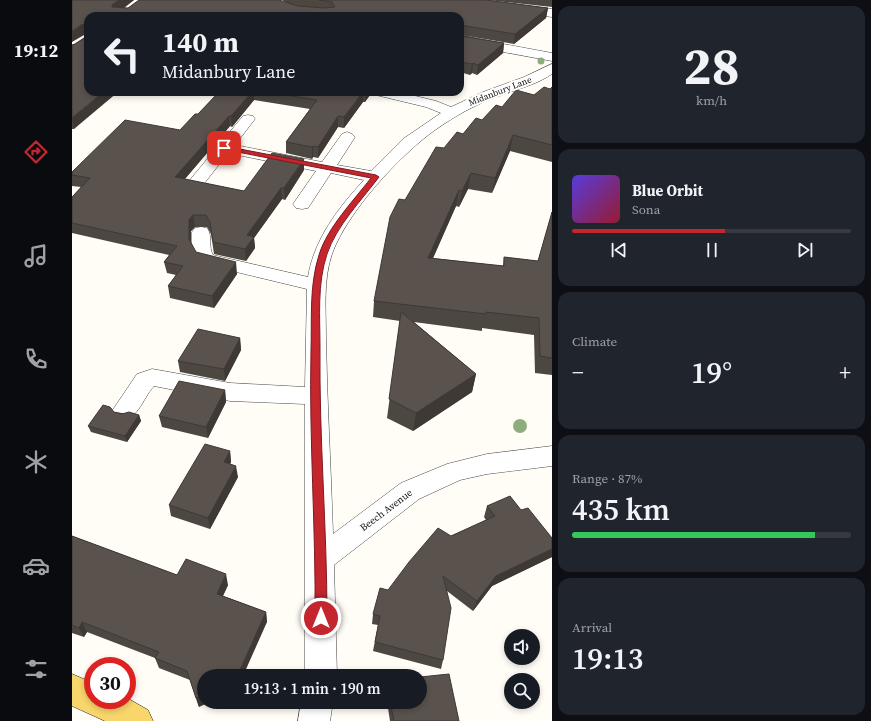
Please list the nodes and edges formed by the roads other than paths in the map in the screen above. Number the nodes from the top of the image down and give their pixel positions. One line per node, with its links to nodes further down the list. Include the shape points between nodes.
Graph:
1 (503, 7): 2 (street)
2 (552, 13)
3 (464, 41): 4 (street)
4 (552, 57)
5 (552, 68): 7 (street, Midanbury Lane, via 533,79 490,94)
6 (398, 96): 7 (street)
7 (452, 112): 12 (street, Midanbury Lane, via 422,132)
8 (248, 119): 10 (street)
9 (347, 137): 11 (street)
10 (224, 148): 11 (street); 13 (street)
11 (327, 167): 12 (street); 14 (street)
12 (376, 177): 16 (street, Midanbury Lane, via 333,234 323,254)
13 (197, 181)
14 (302, 204)
15 (201, 232): 16 (street, via 201,251 206,259)
16 (318, 285): 17 (street, Midanbury Lane)
17 (316, 396): 18 (street, via 230,392 152,377 145,380); 20 (street, Midanbury Lane)
18 (124, 411)
19 (552, 456): 20 (street, Beech Avenue, via 510,460 456,471 410,491)
20 (321, 559): 21 (street, Midanbury Lane)
21 (321, 669)
22 (72, 690): 23 (main road)
23 (84, 695)
24 (115, 709): 26 (main road)
25 (316, 709): 27 (street)
26 (137, 721)
27 (314, 721)

